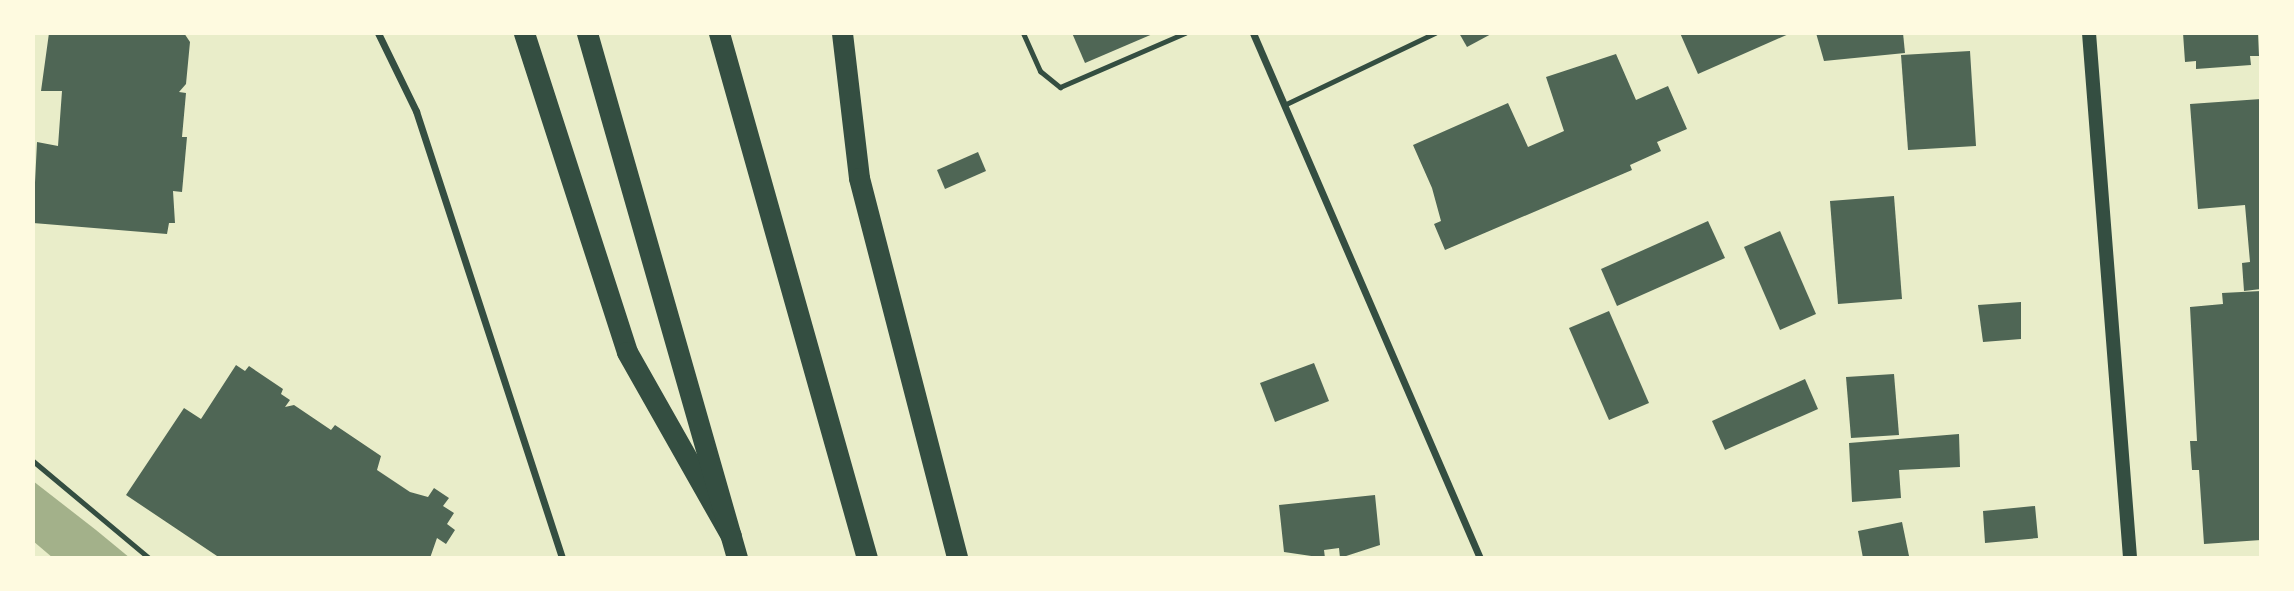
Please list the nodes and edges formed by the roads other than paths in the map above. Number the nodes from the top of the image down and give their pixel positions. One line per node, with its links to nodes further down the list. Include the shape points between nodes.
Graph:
1 (378, 33): 15 (street, via 416,111)
2 (524, 33): 13 (highway, via 628,352)
3 (587, 33): 13 (highway)
4 (719, 33): 17 (highway)
5 (842, 33): 18 (highway, via 843,85 859,178)
6 (1023, 33): 7 (lane, via 1040,71 1060,87)
7 (1185, 33)
8 (1253, 33): 11 (street)
9 (1435, 33): 11 (lane)
10 (2089, 33): 20 (main road)
11 (1284, 105): 19 (street)
12 (33, 461): 14 (lane)
13 (731, 536): 16 (highway)
14 (149, 558)
15 (562, 558)
16 (737, 558)
17 (867, 558)
18 (957, 558)
19 (1480, 558)
20 (2130, 558)

